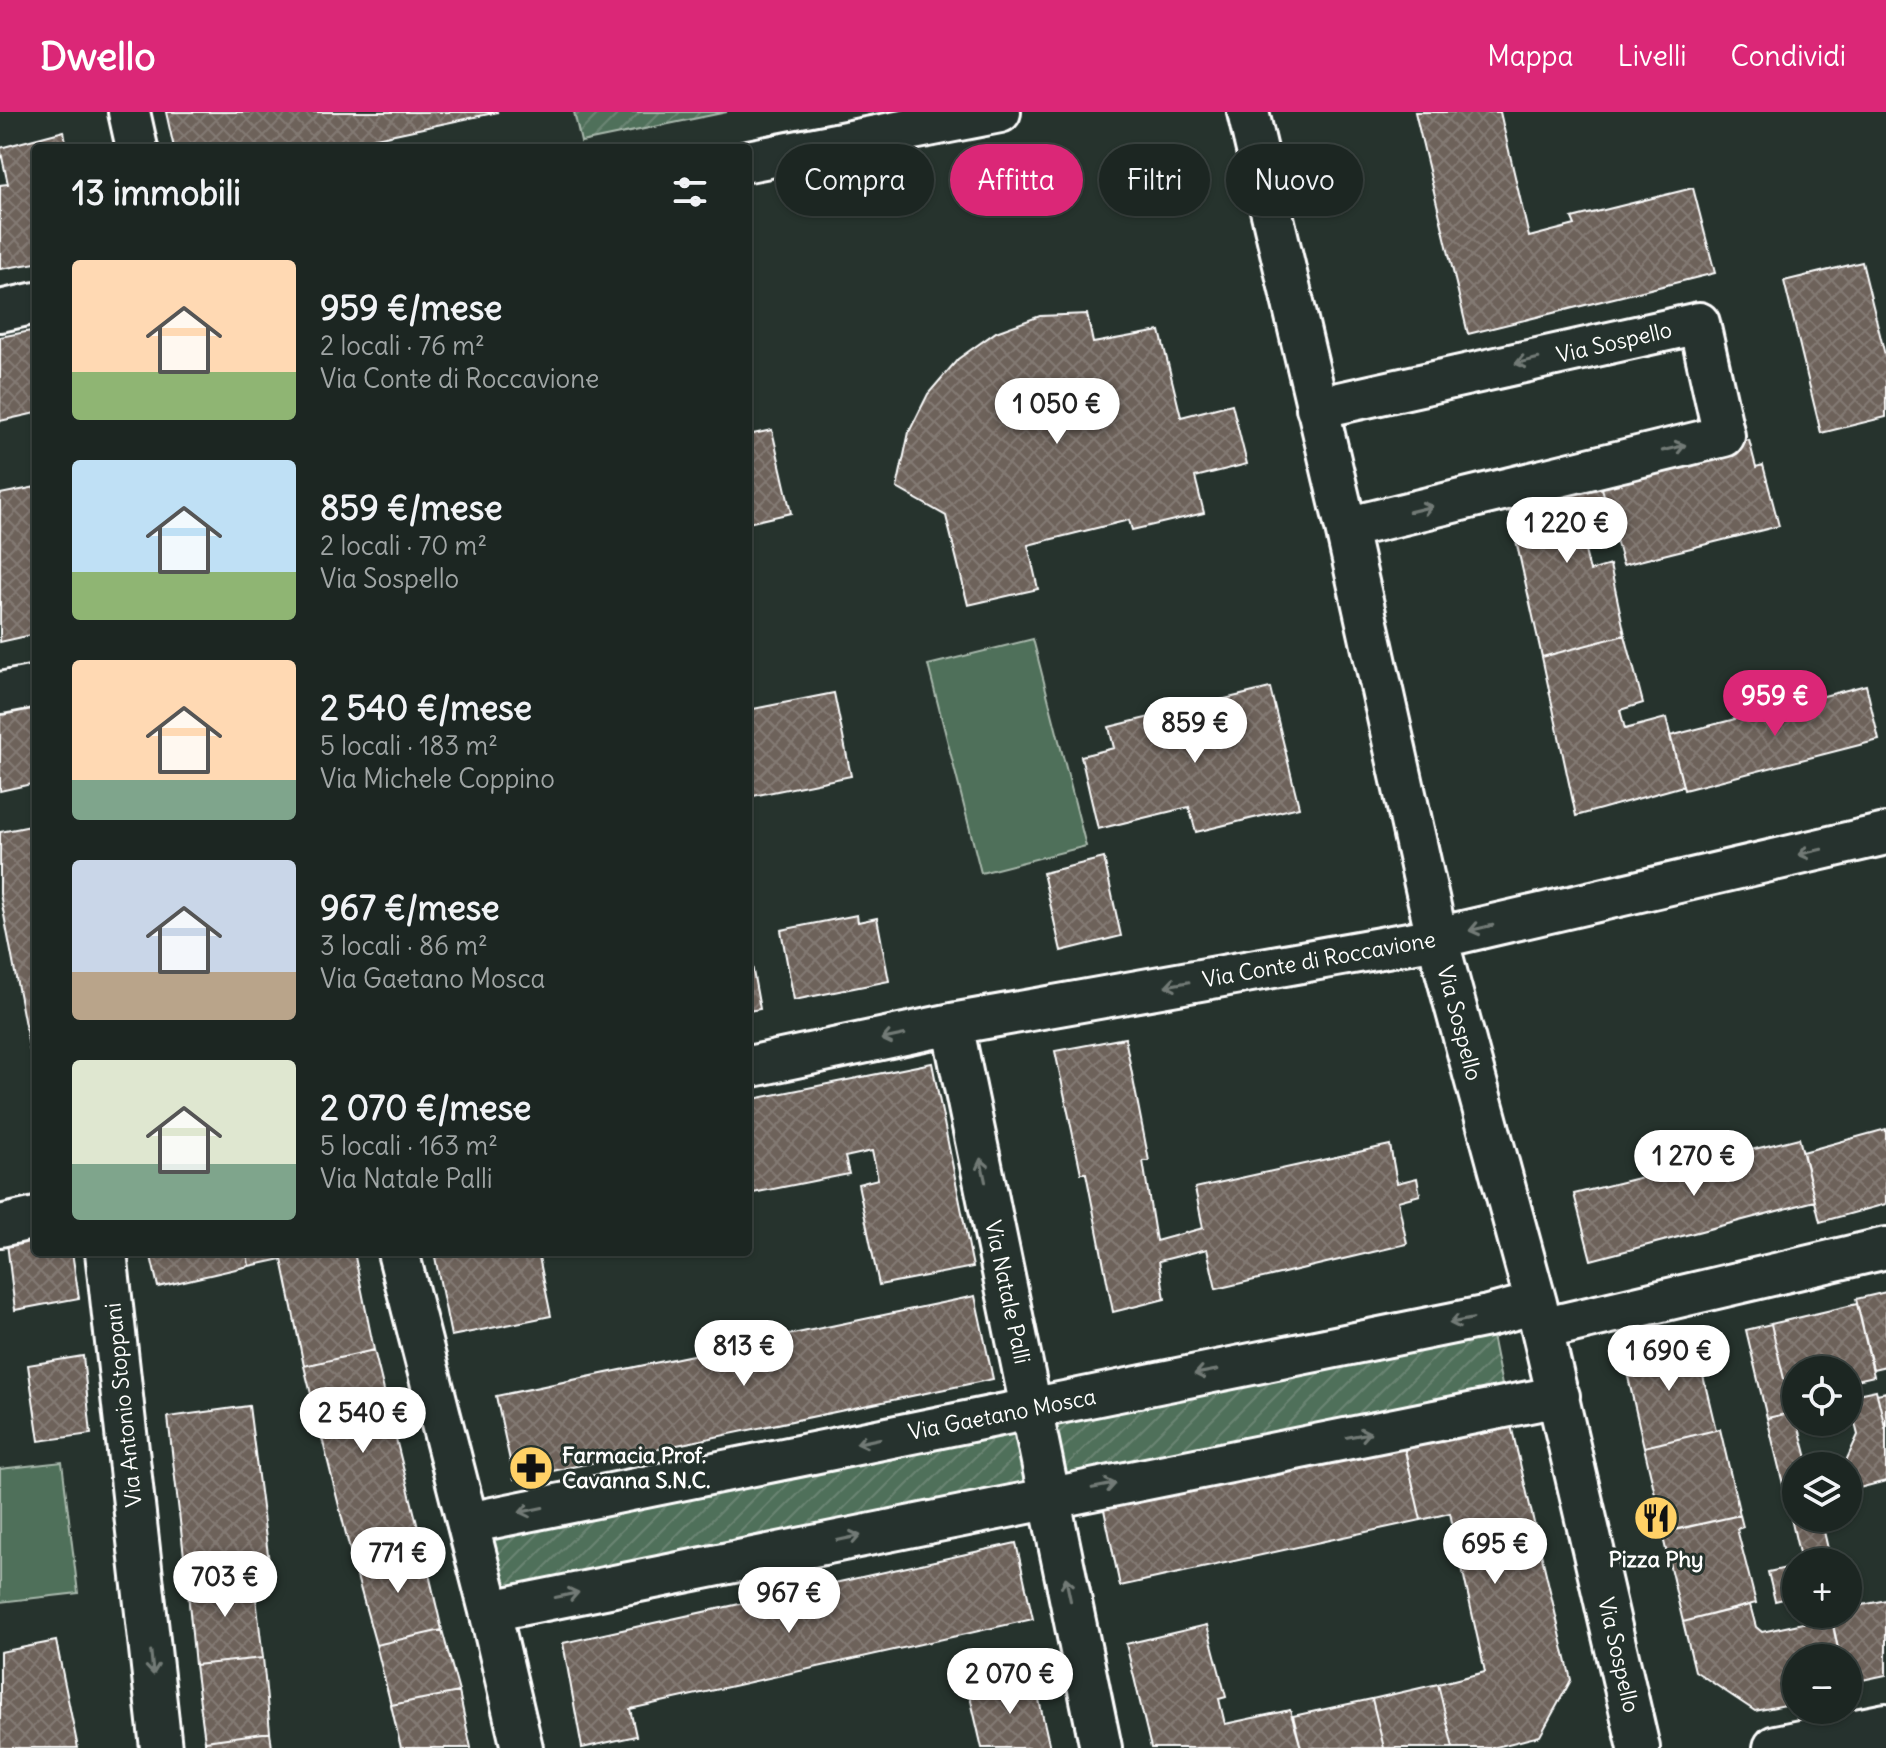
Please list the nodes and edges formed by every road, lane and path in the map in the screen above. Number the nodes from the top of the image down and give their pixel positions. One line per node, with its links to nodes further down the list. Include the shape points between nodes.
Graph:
1 (129, 112): 4 (street)
2 (1000, 112): 5 (street)
3 (1248, 112): 8 (street, Via Sospello)
4 (136, 144)
5 (752, 160)
6 (32, 304): 7 (street)
7 (0, 311)
8 (1317, 408): 9 (street, Via Sospello); 9 (street, Via Sospello, one-way to 8, via 1724,436 1699,323)
9 (1346, 528): 13 (street, Via Sospello)
10 (32, 687): 11 (street)
11 (0, 693)
12 (1886, 834): 13 (street, Via Conte di Roccavione, one-way to 13)
13 (1437, 938): 14 (street, Via Conte di Roccavione, one-way to 14); 19 (street, Via Sospello)
14 (952, 1024): 15 (street, Via Conte di Roccavione, one-way to 15); 21 (street, Via Natale Palli, one-way to 14)
15 (752, 1066)
16 (1886, 1248): 19 (street)
17 (106, 1256): 26 (street, Via Antonio Stoppani, one-way to 26)
18 (399, 1256): 23 (street)
19 (1539, 1316): 20 (street, Via Sospello); 21 (street, Via Gaetano Mosca, one-way to 21, via 1488,1316)
20 (1559, 1396): 22 (street, one-way to 20); 29 (street, Via Sospello)
21 (1032, 1407): 22 (street, Via Natale Palli); 23 (street, Via Gaetano Mosca, one-way to 23)
22 (1049, 1497): 24 (street, one-way to 22); 28 (street, Via Natale Palli, one-way to 22)
23 (468, 1523): 24 (street)
24 (490, 1611): 27 (street)
25 (1886, 1726): 30 (street)
26 (161, 1748)
27 (522, 1748)
28 (1101, 1748)
29 (1639, 1748)
30 (1776, 1748)

